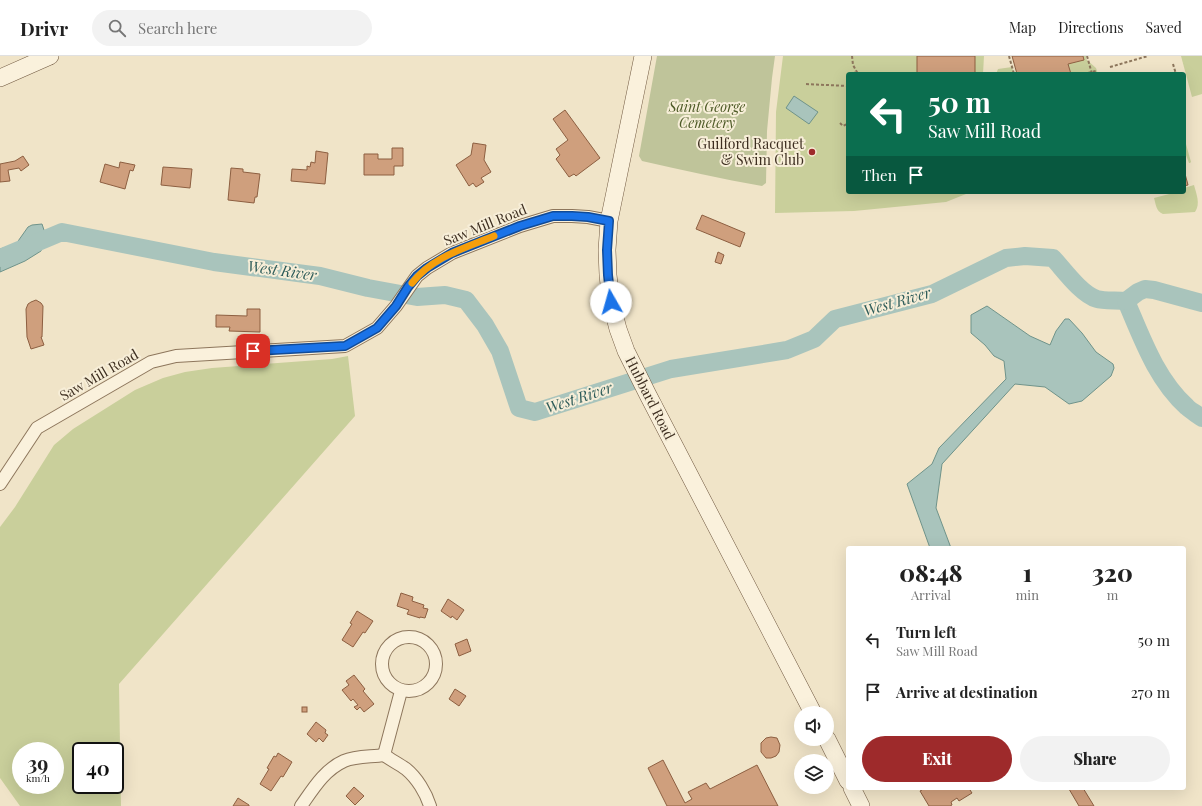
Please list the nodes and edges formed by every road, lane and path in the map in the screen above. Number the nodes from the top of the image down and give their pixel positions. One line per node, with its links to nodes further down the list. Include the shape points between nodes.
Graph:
1 (50, 56): 13 (street)
2 (643, 56): 18 (street, Hubbard Road)
3 (852, 56): 9 (path, via 852,65)
4 (1010, 56): 10 (path)
5 (1087, 56): 11 (path)
6 (1148, 56): 8 (path)
7 (1173, 64): 12 (path)
8 (1110, 67)
9 (857, 72)
10 (1014, 72)
11 (1092, 72)
12 (1175, 72)
13 (0, 78)
14 (806, 84): 15 (path)
15 (846, 86)
16 (840, 122): 17 (path, via 843,126)
17 (846, 125)
18 (609, 221): 19 (street, Saw Mill Road, via 588,217 553,216 452,253 417,276 377,328 345,346 176,356 151,362 37,428); 21 (street, Hubbard Road, via 607,250 611,302 626,351)
19 (0, 484)
20 (401, 691): 20 (street, via 412,692 423,688 432,678 436,667 435,656 430,646 420,639 398,639 389,645 383,655 381,667 384,676); 23 (street)
21 (809, 706)
22 (830, 746): 24 (street)
23 (384, 755): 26 (street, via 344,761 331,769 319,781); 27 (street, via 411,774 419,783)
24 (846, 777)
25 (853, 790): 28 (street)
26 (302, 806)
27 (430, 806)
28 (861, 806)

